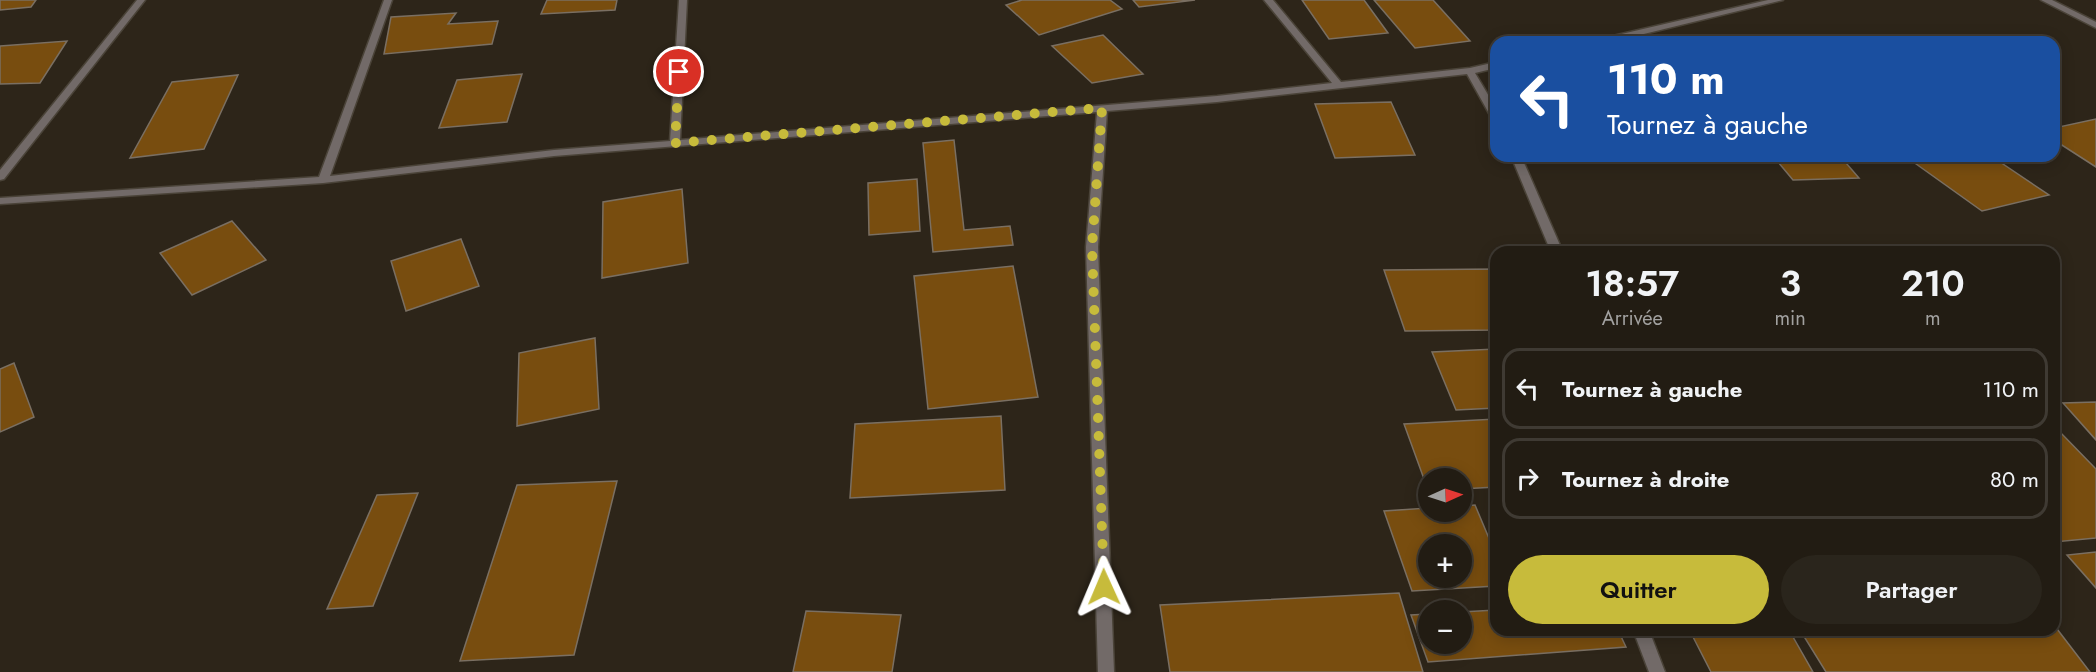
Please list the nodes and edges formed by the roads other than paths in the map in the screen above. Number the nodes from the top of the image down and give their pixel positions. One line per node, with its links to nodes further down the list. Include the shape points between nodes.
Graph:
1 (141, 0): 16 (street)
2 (388, 0): 17 (street)
3 (683, 0): 14 (street)
4 (1268, 0): 11 (street)
5 (1779, 0): 8 (street)
6 (2045, 0): 7 (street)
7 (2096, 25)
8 (1626, 36)
9 (1490, 66): 10 (street)
10 (1470, 71): 11 (street); 12 (street)
11 (1337, 84): 13 (street)
12 (1490, 106)
13 (1102, 108): 14 (street); 21 (street, via 1092,247)
14 (675, 143): 17 (street)
15 (1519, 162): 19 (street)
16 (0, 177)
17 (323, 180): 18 (street)
18 (0, 201)
19 (1554, 246)
20 (1643, 636): 22 (street)
21 (1106, 672)
22 (1657, 672)

